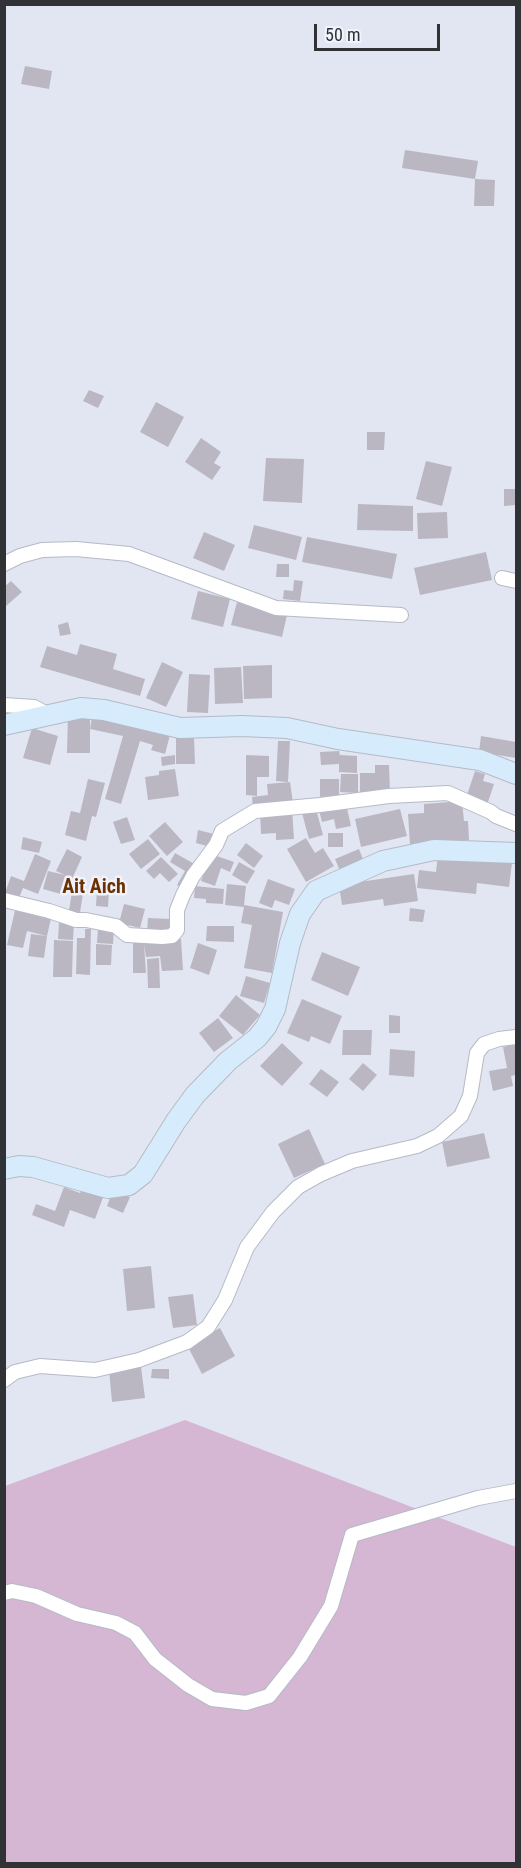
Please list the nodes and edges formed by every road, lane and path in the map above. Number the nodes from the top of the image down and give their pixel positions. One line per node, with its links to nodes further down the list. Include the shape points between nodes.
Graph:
1 (4, 564): 4 (street, via 42,550 129,555 276,608)
2 (502, 578): 3 (street)
3 (516, 581)
4 (401, 615)
5 (4, 705): 6 (street, via 34,707)
6 (47, 714): 7 (main road); 8 (main road, via 81,708 180,728 287,728 338,740 480,760)
7 (4, 725)
8 (516, 774)
9 (516, 824): 11 (street, via 448,794 389,796 255,811 222,831 183,895 177,910 177,930 172,936 128,935 116,926 76,920)
10 (516, 853): 13 (main road, via 434,850 383,861 316,891 300,914 275,1009 266,1028 195,1095 143,1174 129,1185 108,1188 33,1167)
11 (4, 900)
12 (516, 1037): 14 (street, via 484,1044 477,1053 470,1096 460,1116 438,1136 417,1146 352,1161 298,1187 247,1247 225,1300 208,1327 187,1342 139,1360 95,1370 40,1366 15,1372)
13 (4, 1169)
14 (4, 1380)
15 (516, 1491): 16 (street, via 478,1498 352,1535 330,1606 300,1657 269,1696 246,1703 212,1699 188,1685 155,1659 135,1633 116,1623 77,1614 36,1596)
16 (4, 1593)

